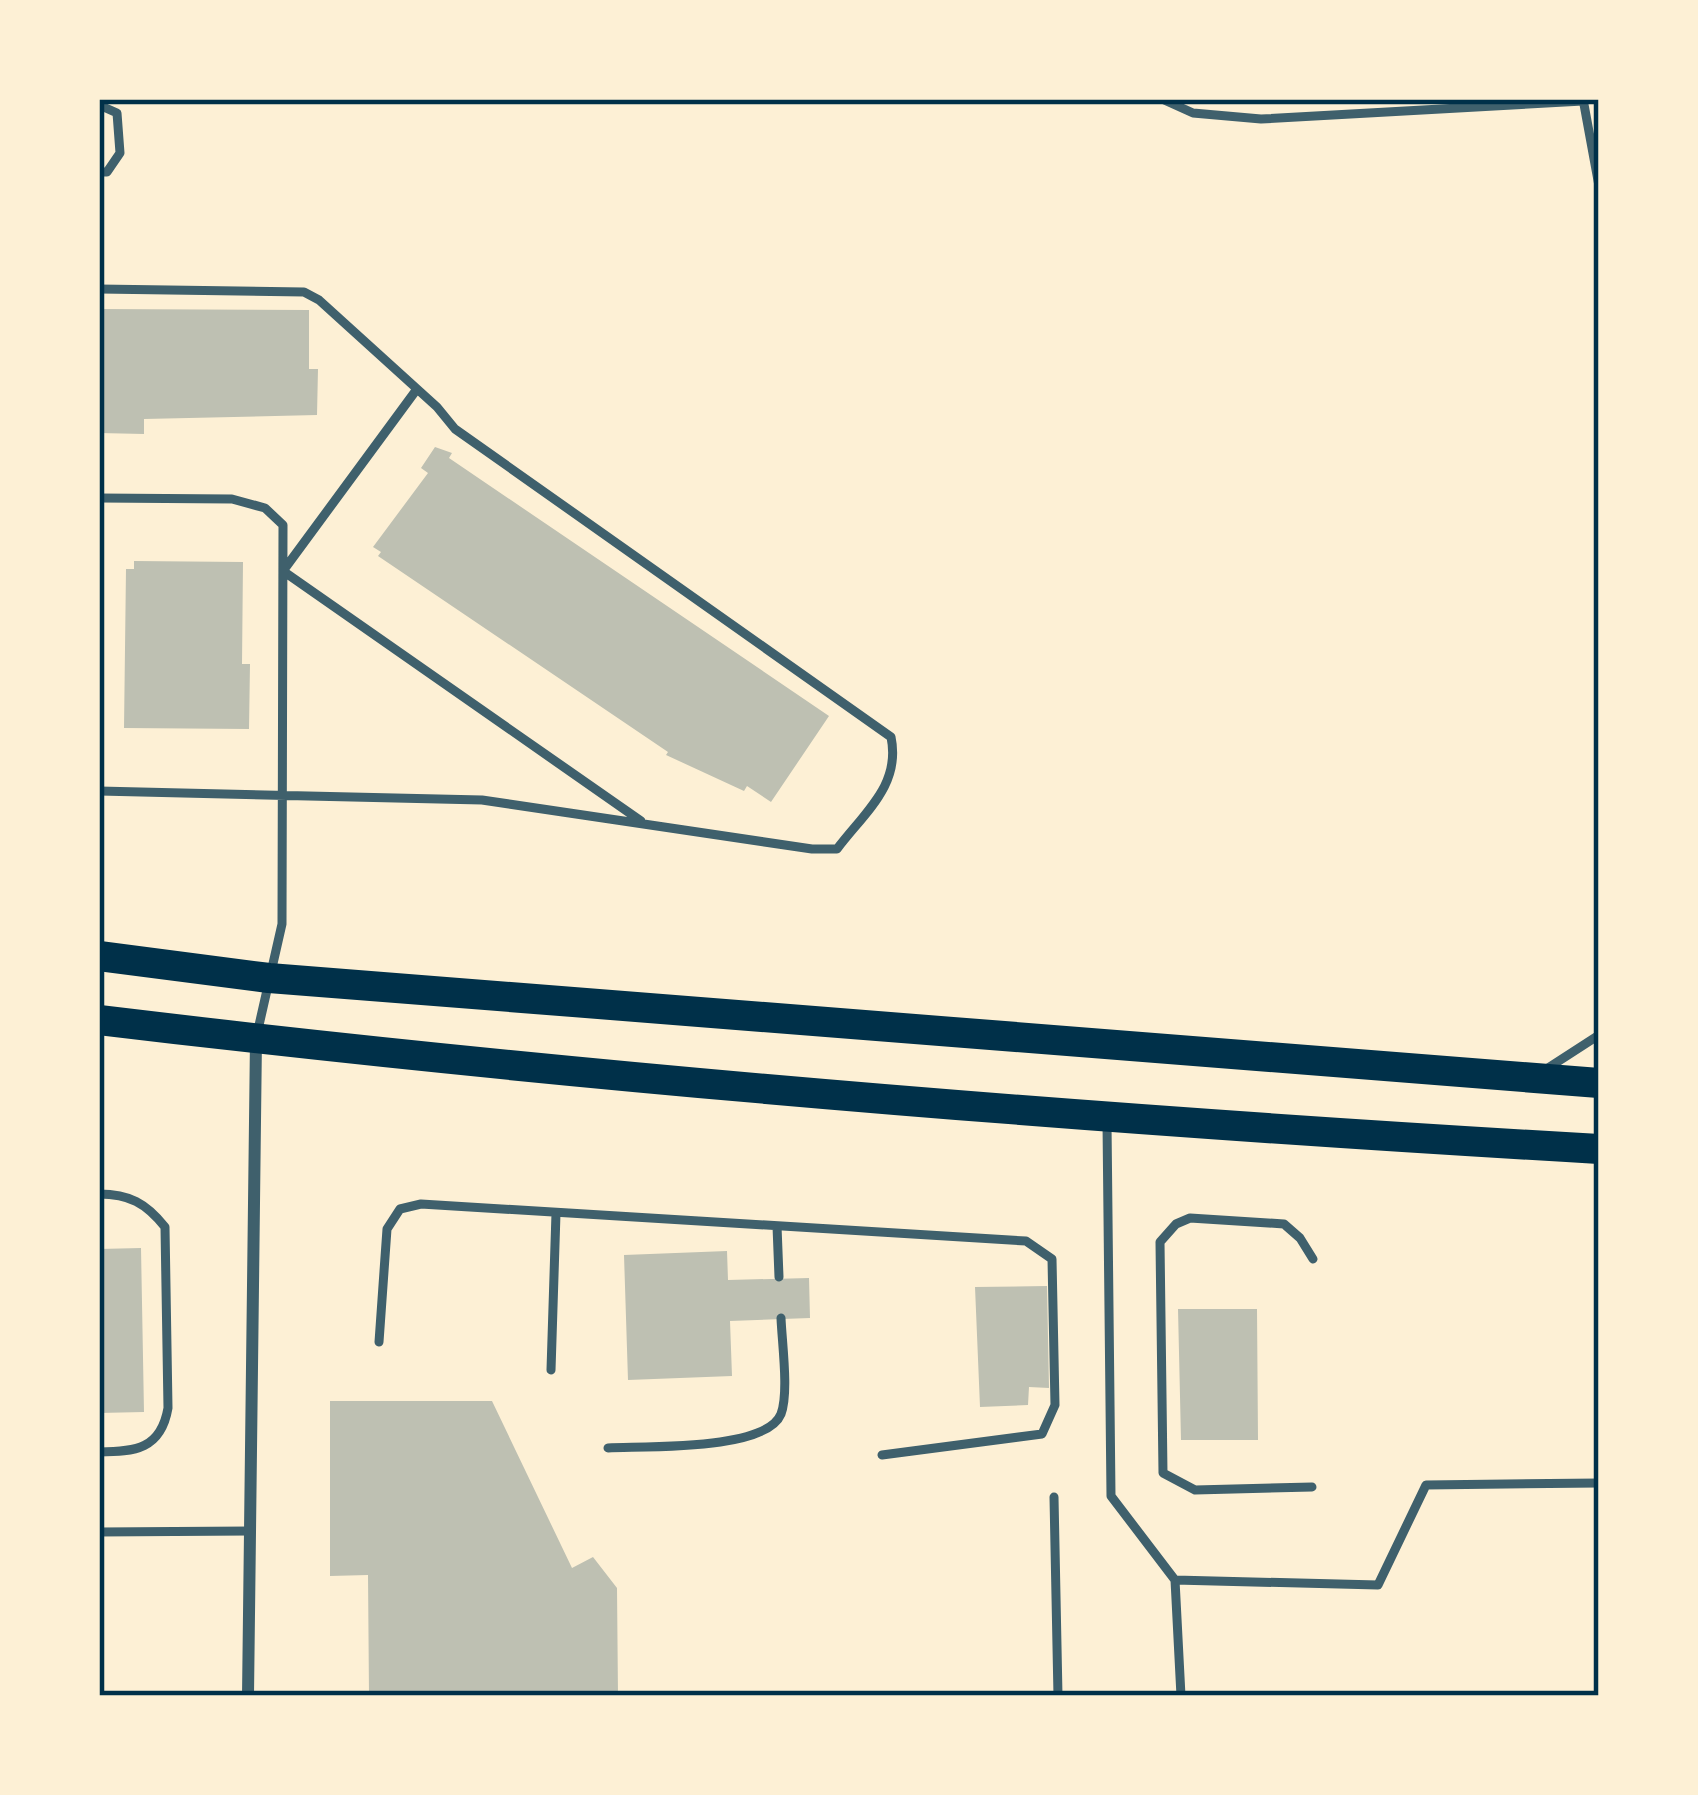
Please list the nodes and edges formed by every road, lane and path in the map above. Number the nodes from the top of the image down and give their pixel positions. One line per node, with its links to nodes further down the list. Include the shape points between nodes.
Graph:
1 (1162, 99): 2 (lane, via 1193,113 1261,119)
2 (1583, 100): 5 (lane)
3 (99, 105): 4 (lane, via 117,113 120,153)
4 (99, 172)
5 (1599, 186)
6 (99, 289): 7 (lane, via 304,292)
7 (417, 388): 9 (lane); 12 (lane, via 454,430 891,737 892,777 837,849)
8 (99, 498): 9 (lane, via 232,499 265,508 283,524)
9 (283, 571): 11 (lane); 12 (lane)
10 (99, 791): 11 (lane)
11 (283, 797): 12 (lane, via 482,800); 14 (lane, via 282,924)
12 (645, 824)
13 (99, 956): 14 (main road)
14 (269, 978): 17 (lane); 18 (main road)
15 (99, 1021): 17 (main road)
16 (1599, 1035): 18 (lane)
17 (256, 1039): 20 (main road); 36 (street)
18 (1532, 1079): 19 (main road)
19 (1599, 1083)
20 (1107, 1117): 21 (main road); 38 (lane, via 1111,1496)
21 (1599, 1149)
22 (99, 1194): 31 (lane, via 126,1194 165,1227 167,1408 164,1427 149,1442 131,1452)
23 (556, 1213): 24 (lane); 28 (lane, via 400,1209 387,1229); 29 (lane)
24 (777, 1226): 26 (lane); 32 (lane, via 1026,1240 1052,1259 1055,1405 1042,1435)
25 (1313, 1259): 34 (lane, via 1284,1224 1190,1219 1160,1242 1163,1473 1195,1490)
26 (779, 1277)
27 (781, 1318): 30 (lane, via 782,1412 772,1428 742,1440)
28 (379, 1342)
29 (551, 1370)
30 (608, 1448)
31 (99, 1451)
32 (883, 1454)
33 (1599, 1483): 38 (lane, via 1426,1485 1378,1585)
34 (1312, 1486)
35 (1054, 1497): 40 (lane)
36 (250, 1531): 37 (lane); 39 (street)
37 (99, 1532)
38 (1175, 1580): 41 (lane)
39 (248, 1696)
40 (1058, 1696)
41 (1181, 1696)

